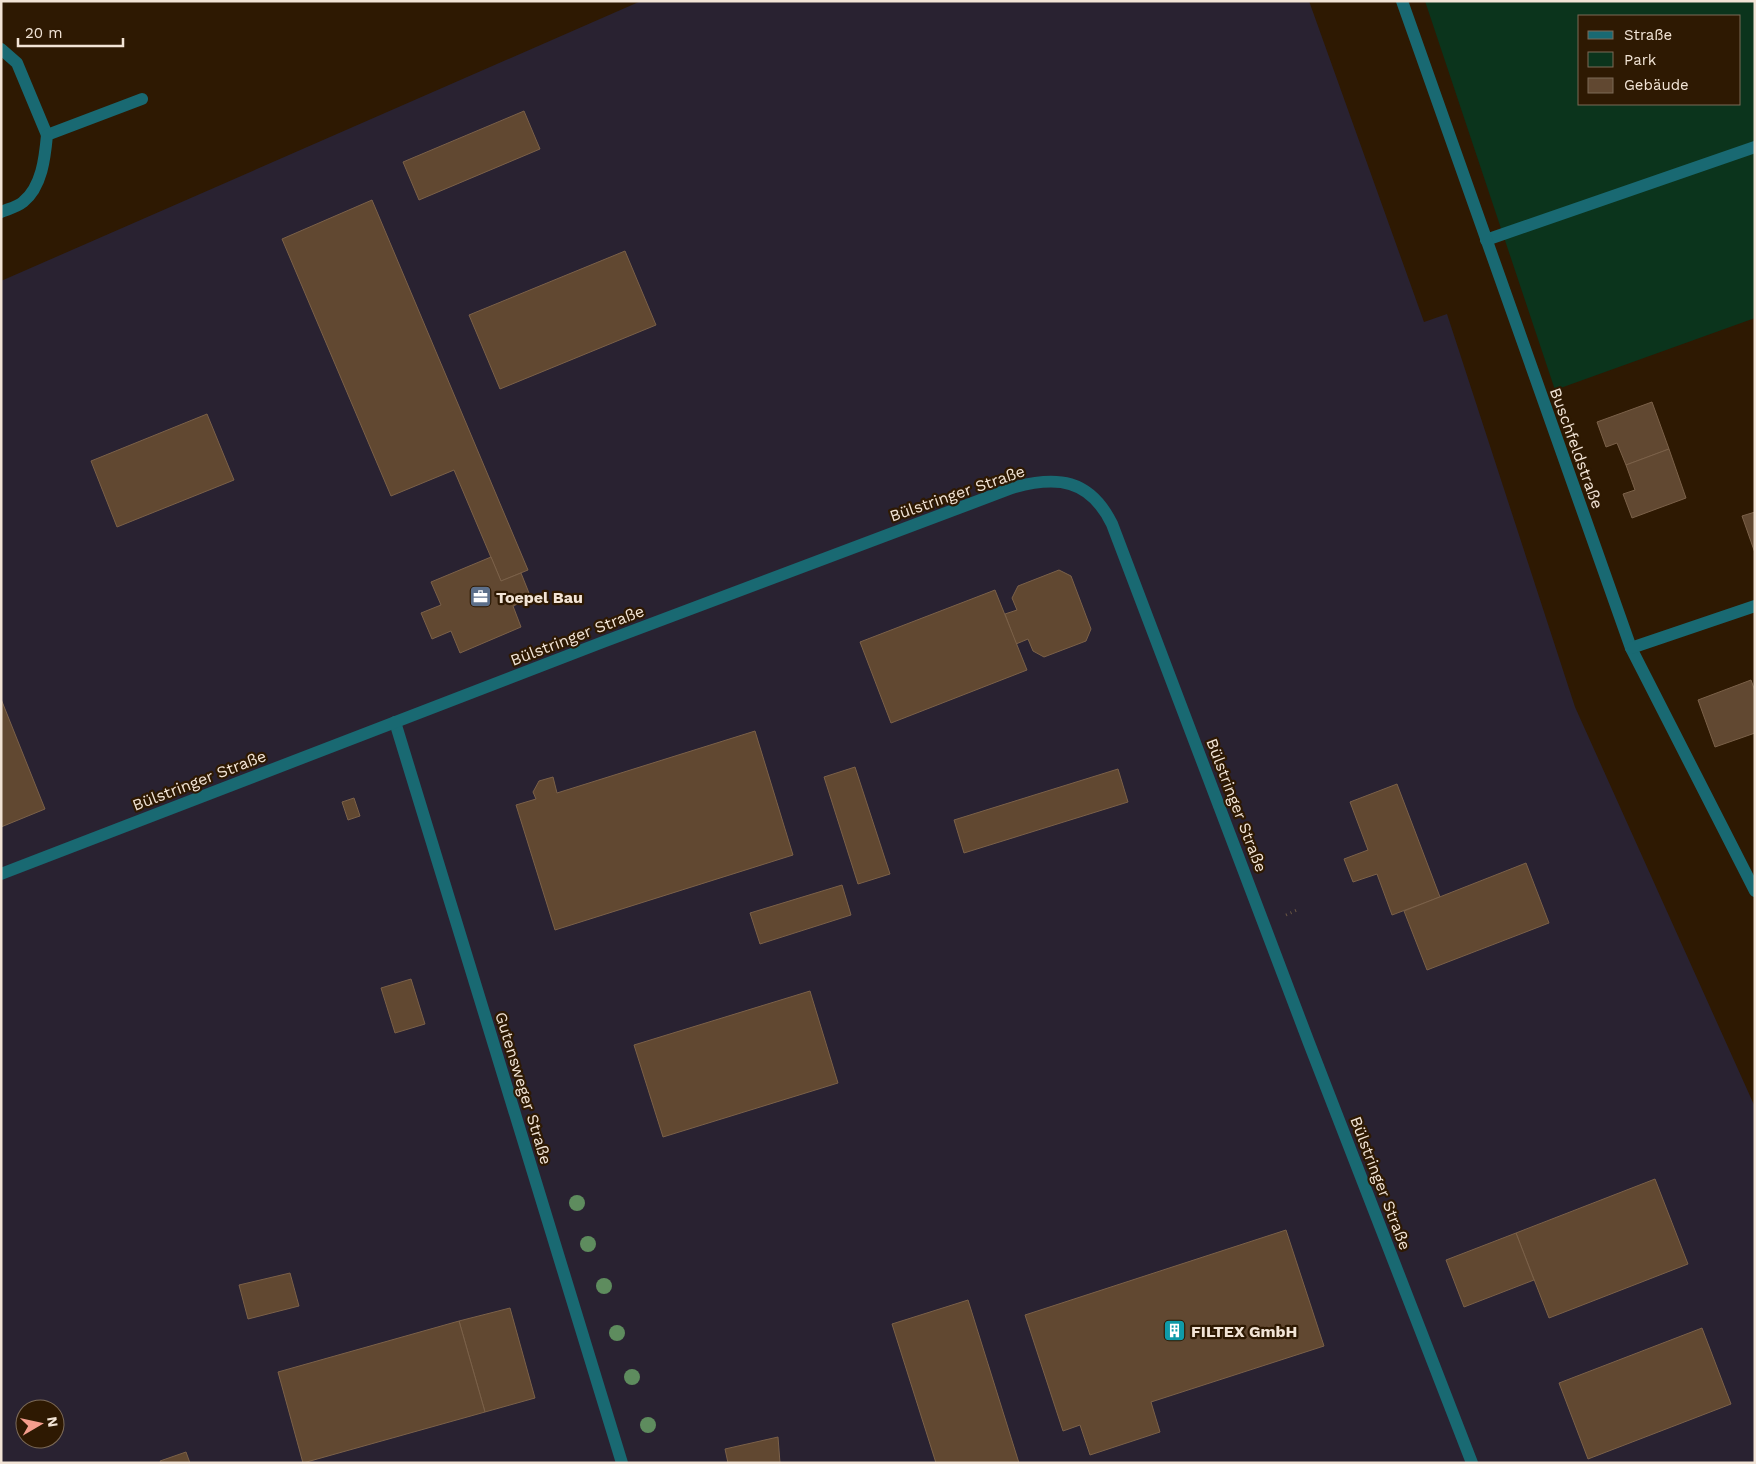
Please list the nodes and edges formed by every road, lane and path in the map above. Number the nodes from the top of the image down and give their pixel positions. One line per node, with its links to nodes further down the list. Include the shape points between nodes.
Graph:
1 (1402, 1): 7 (street, Buschfeldstraße)
2 (1, 49): 4 (street, via 17,63)
3 (142, 99): 4 (street)
4 (47, 135): 6 (street, via 34,190 24,202)
5 (1755, 147): 7 (street)
6 (1, 212)
7 (1486, 240): 9 (street, Buschfeldstraße)
8 (1755, 606): 9 (street)
9 (1631, 648): 12 (street, Buschfeldstraße)
10 (395, 722): 11 (street, Bülstringer Straße); 13 (street, Gutensweger Straße); 14 (street, Bülstringer Straße, via 1012,488 1034,482 1057,481 1093,496 1116,534)
11 (1, 874)
12 (1755, 890)
13 (622, 1463)
14 (1472, 1463)

